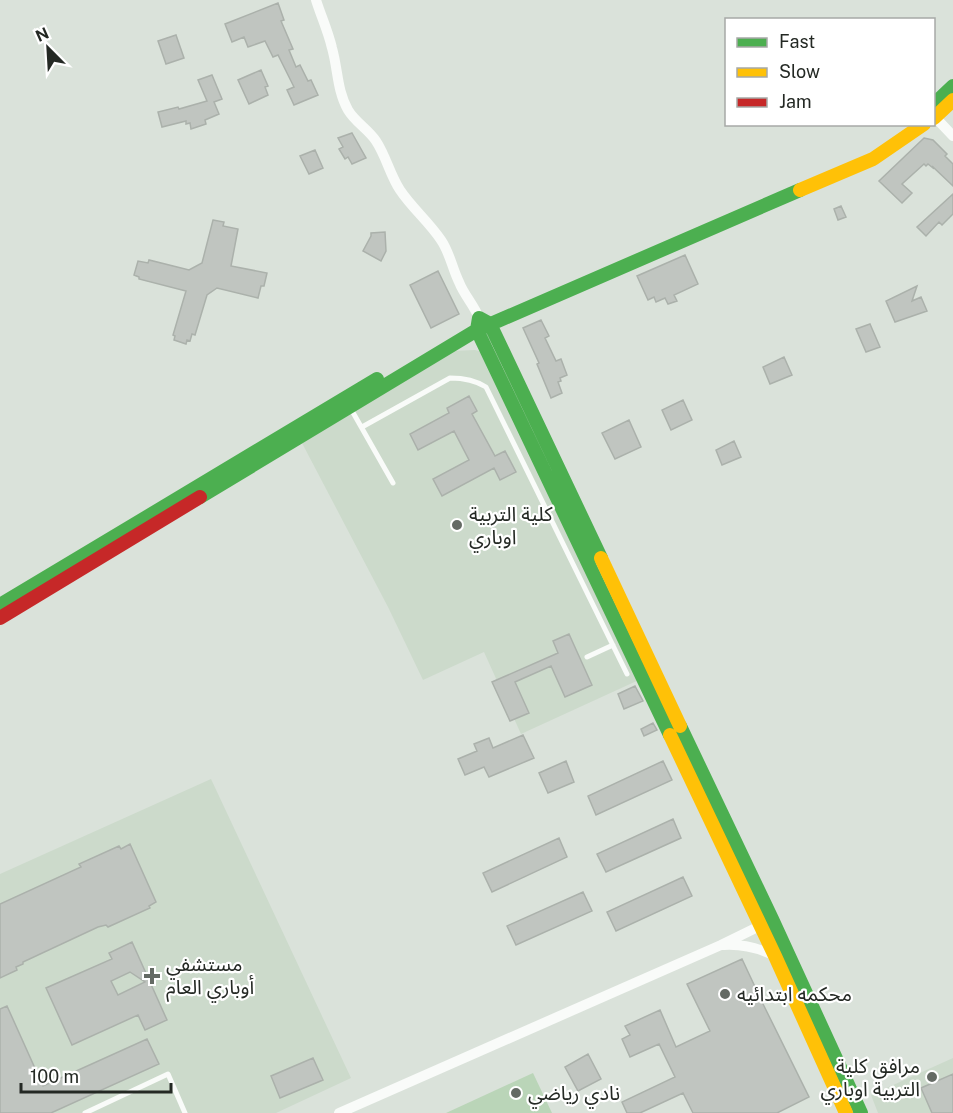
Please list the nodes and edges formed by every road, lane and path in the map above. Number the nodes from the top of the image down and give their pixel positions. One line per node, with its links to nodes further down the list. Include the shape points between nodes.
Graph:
1 (316, 0): 11 (street, via 348,110 376,141 407,200 441,240 457,280)
2 (953, 86): 4 (street)
3 (953, 100): 5 (street)
4 (935, 112)
5 (935, 114)
6 (935, 119): 9 (street)
7 (903, 126): 11 (street, via 868,150 682,229)
8 (918, 126): 10 (street, via 873,159)
9 (953, 136)
10 (519, 312): 11 (street); 13 (street, via 504,329)
11 (482, 324): 12 (street); 13 (street); 14 (street); 18 (street)
12 (453, 345): 14 (street, via 469,344); 15 (street)
13 (504, 353): 23 (street)
14 (492, 362): 23 (street)
15 (351, 407): 16 (lane); 19 (street)
16 (362, 428): 17 (lane); 20 (lane, via 450,378 486,387)
17 (393, 483)
18 (0, 605)
19 (0, 618)
20 (613, 645): 21 (lane); 22 (lane)
21 (587, 657)
22 (627, 674)
23 (766, 922): 24 (street); 25 (street); 30 (street)
24 (721, 945): 25 (street, via 743,945); 28 (street)
25 (775, 956): 29 (street)
26 (85, 1113): 27 (lane, via 168,1074)
27 (186, 1113)
28 (339, 1113)
29 (846, 1113)
30 (861, 1113)

